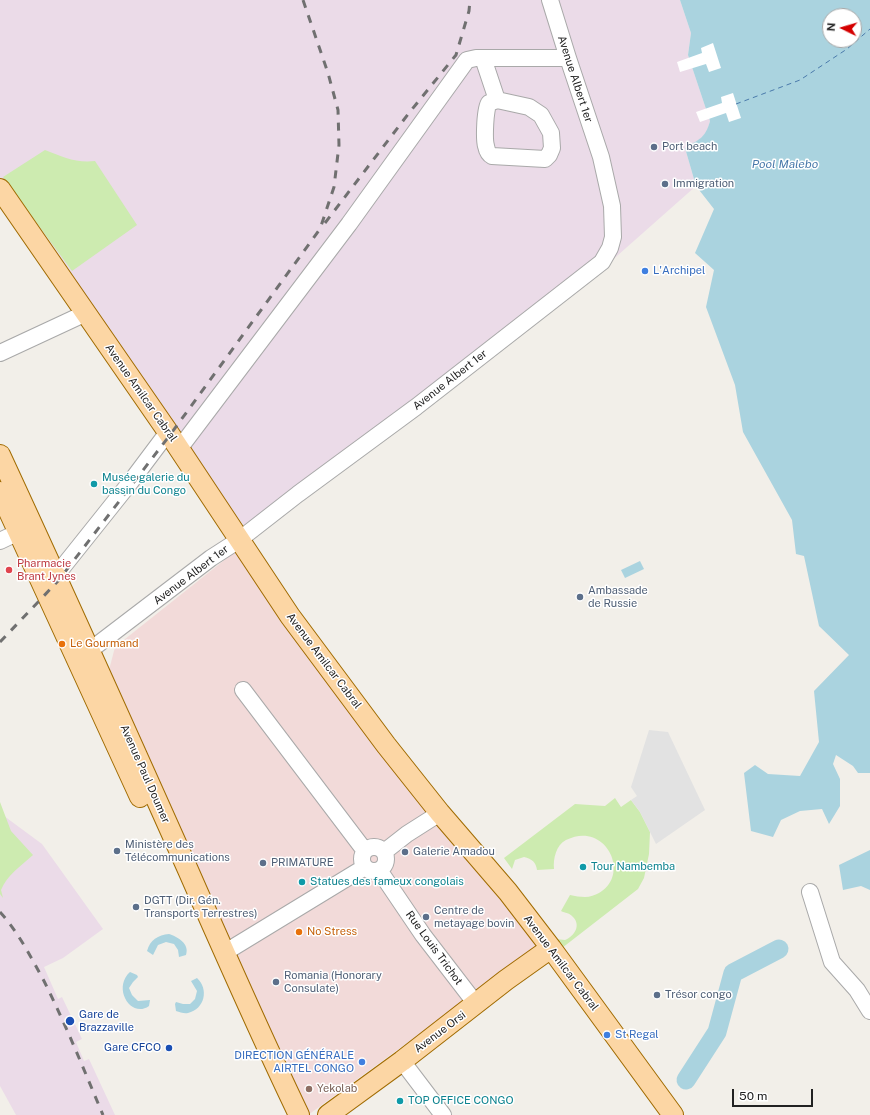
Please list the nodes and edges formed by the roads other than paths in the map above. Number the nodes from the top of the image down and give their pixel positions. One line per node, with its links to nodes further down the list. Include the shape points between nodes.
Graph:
1 (550, 0): 3 (street, Avenue Albert 1er)
2 (483, 58): 3 (street); 4 (street); 9 (street, via 467,60 463,64 349,224)
3 (568, 58): 13 (street, Avenue Albert 1er, via 601,157 612,206 613,237 602,262 416,407)
4 (497, 100): 4 (street, via 529,107 542,115 551,133 552,148 545,159 492,156 488,153 486,108 489,103)
5 (0, 188): 6 (main road, Avenue Amilcar Cabral)
6 (86, 313): 7 (street); 8 (main road, Avenue Amilcar Cabral)
7 (0, 353)
8 (168, 432): 9 (main road, Avenue Amilcar Cabral); 15 (street)
9 (179, 449): 13 (main road, Avenue Amilcar Cabral)
10 (0, 455): 11 (main road, Avenue Paul Doumer)
11 (6, 494): 12 (main road, Avenue Paul Doumer)
12 (26, 529): 14 (street); 15 (main road, Avenue Paul Doumer)
13 (238, 540): 16 (street, Avenue Albert 1er); 18 (main road, Avenue Amilcar Cabral, via 290,616)
14 (0, 541)
15 (50, 583): 16 (main road, Avenue Paul Doumer)
16 (83, 655): 19 (main road, Avenue Paul Doumer)
17 (243, 690): 20 (street, Rue Louis Trichot)
18 (440, 813): 20 (street, via 384,852 387,858 384,867); 22 (main road, Avenue Amilcar Cabral, via 508,892)
19 (165, 835): 23 (main road, Avenue Paul Doumer); 27 (main road, Avenue Paul Doumer, via 265,1068)
20 (370, 862): 23 (street); 24 (street, Rue Louis Trichot)
21 (810, 892): 25 (street, via 832,962 857,990)
22 (551, 948): 24 (main road, Avenue Orsi); 31 (main road, Avenue Amilcar Cabral)
23 (224, 953): 28 (main road, Avenue Paul Doumer)
24 (476, 1004): 26 (main road, Avenue Orsi)
25 (870, 1011)
26 (402, 1061): 29 (main road, Avenue Orsi); 30 (street)
27 (288, 1115)
28 (299, 1115)
29 (328, 1115)
30 (443, 1115)
31 (673, 1115)

